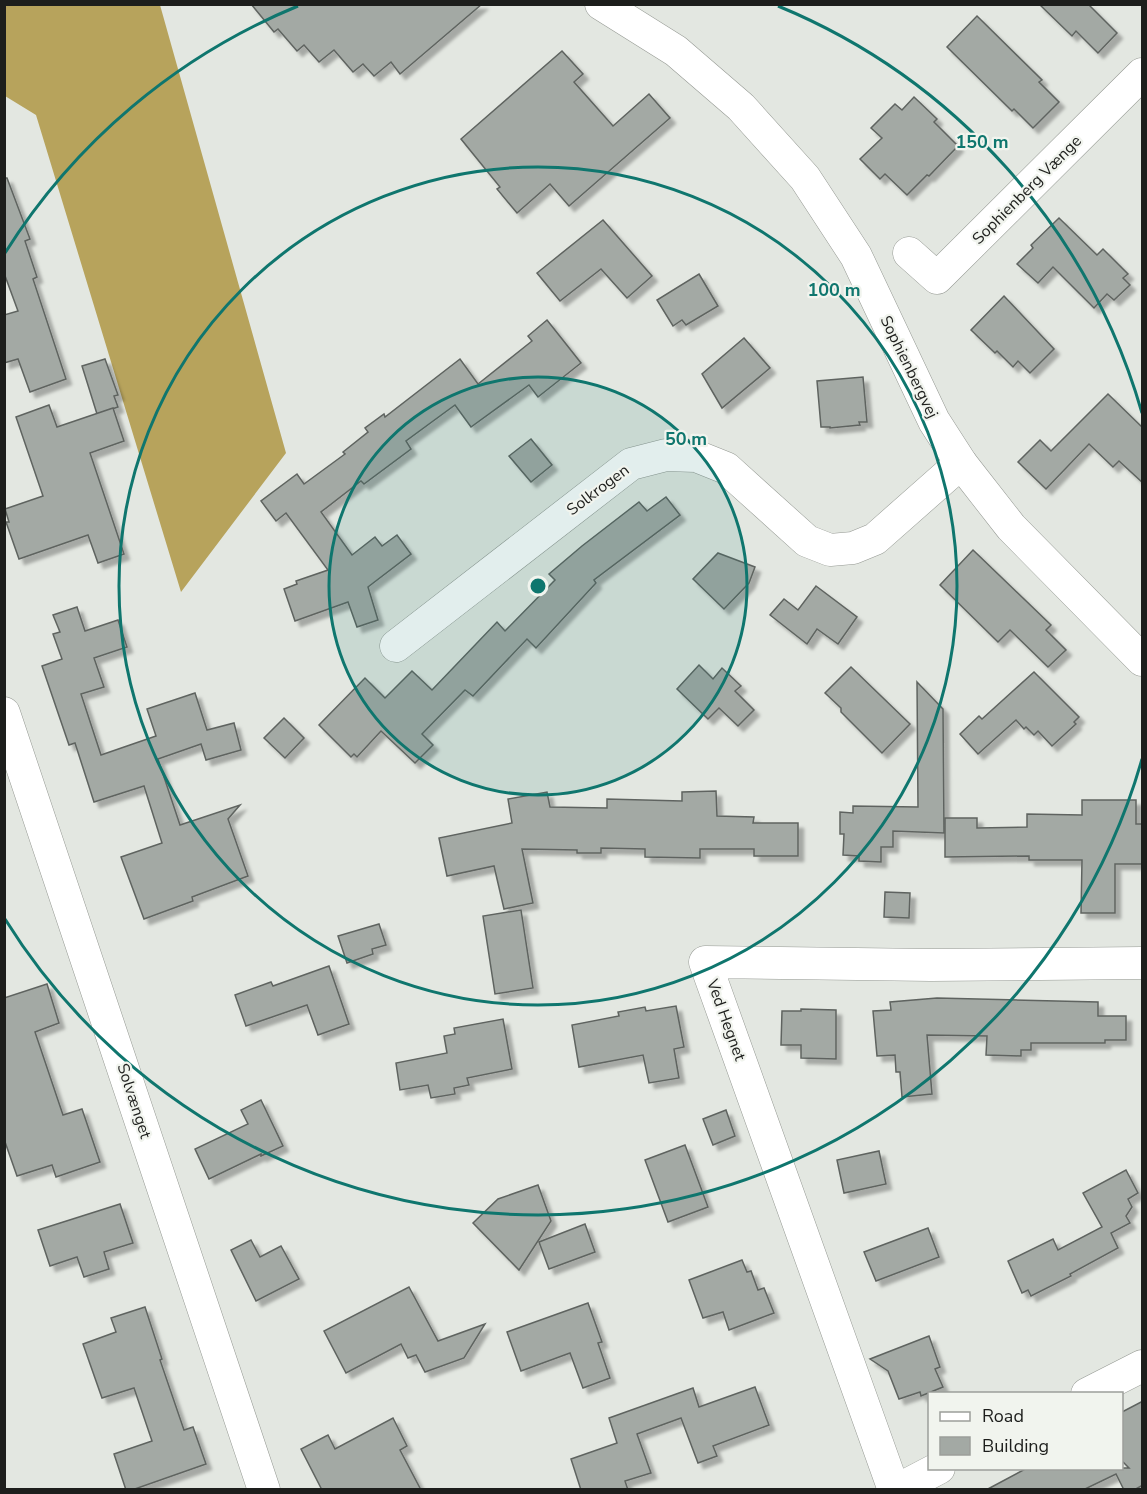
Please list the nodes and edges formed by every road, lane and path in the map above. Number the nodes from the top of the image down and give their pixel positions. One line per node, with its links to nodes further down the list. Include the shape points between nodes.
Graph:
1 (601, 4): 4 (street, Sophienbergvej, via 676,51 741,107 805,178 856,256 934,421)
2 (1143, 74): 3 (street, Sophienberg Vænge, via 937,278)
3 (909, 254)
4 (961, 463): 5 (street, Solkrogen, via 875,539 853,548 830,550 807,541 726,468 696,456 666,455 631,464); 6 (street, Sophienbergvej, via 1011,527)
5 (396, 646)
6 (1143, 660)
7 (4, 713): 12 (street, Solvænget)
8 (1143, 963): 13 (street, Ved Hegnet, via 705,962)
9 (1143, 1366): 10 (street)
10 (1091, 1392)
11 (935, 1470): 13 (street)
12 (264, 1490)
13 (895, 1490)

